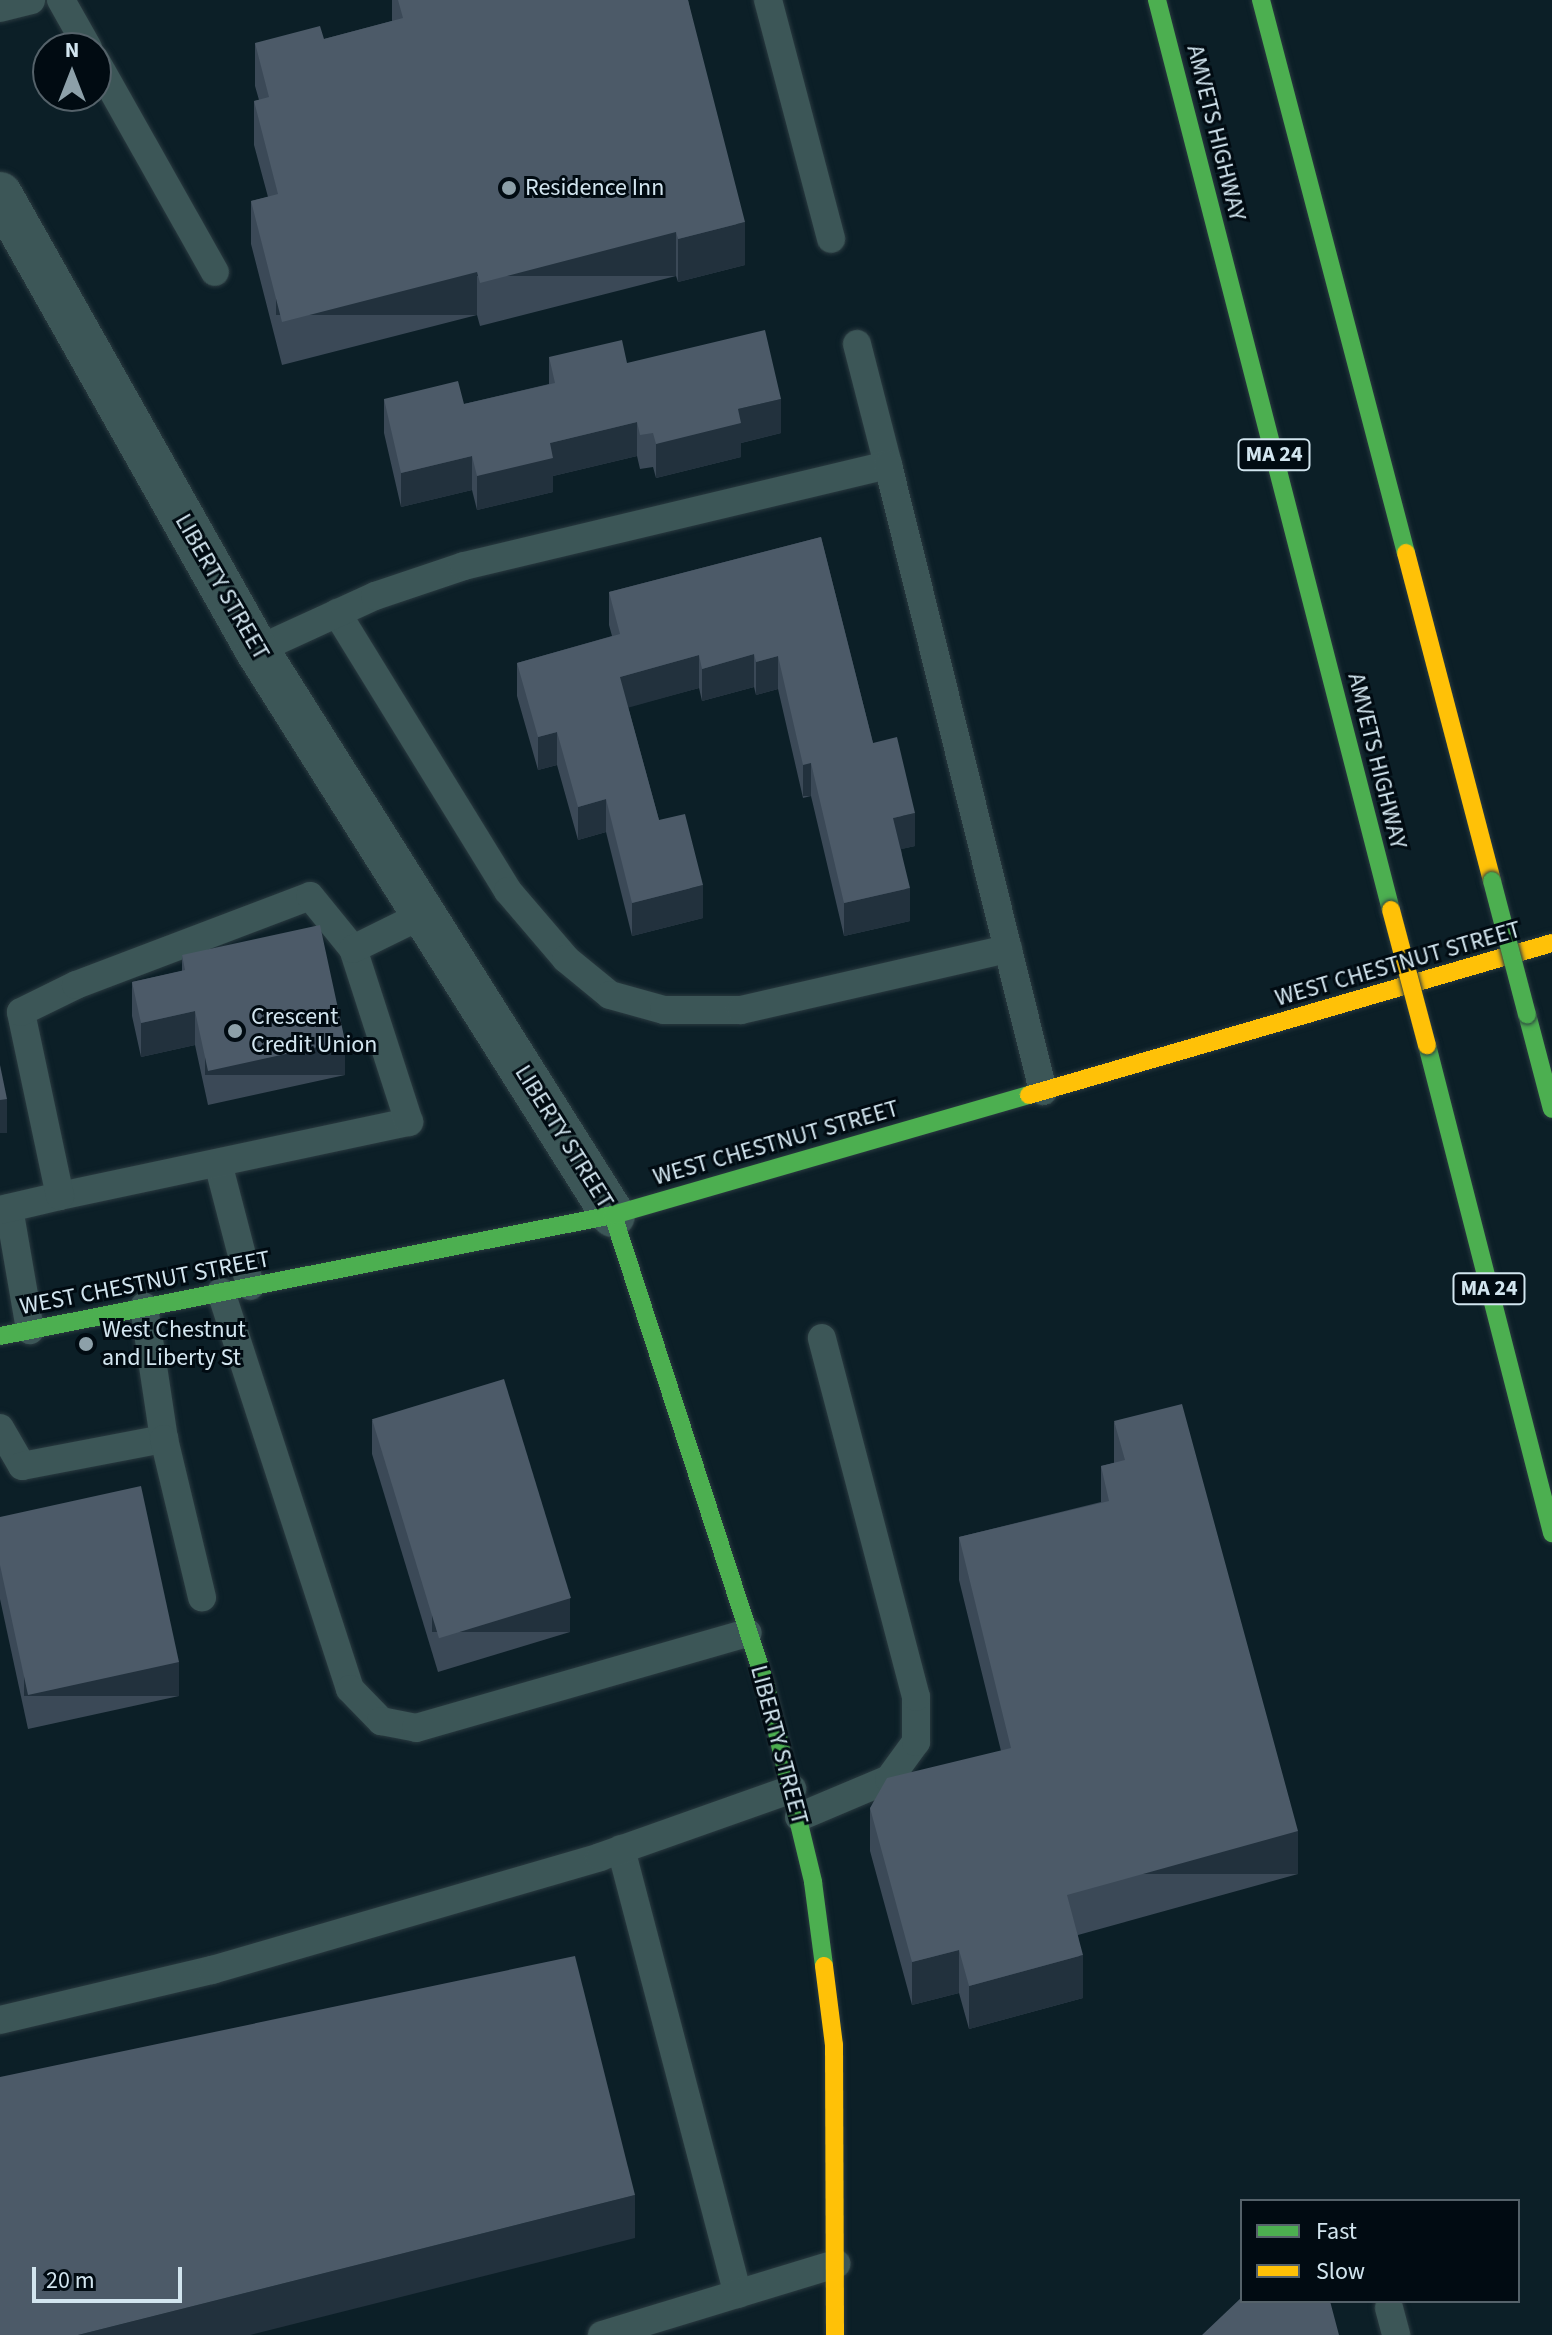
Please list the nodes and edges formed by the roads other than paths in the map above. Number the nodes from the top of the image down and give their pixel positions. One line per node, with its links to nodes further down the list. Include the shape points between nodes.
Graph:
1 (31, 0): 6 (lane)
2 (61, 0): 7 (lane)
3 (768, 0): 10 (lane)
4 (1157, 0): 34 (main road, AMVETS HIGHWAY / MA 24, bridge)
5 (1261, 0): 21 (main road, bridge)
6 (0, 8)
7 (79, 32)
8 (112, 89): 11 (lane)
9 (0, 194): 15 (street, LIBERTY STREET)
10 (831, 239)
11 (215, 272)
12 (857, 344): 13 (lane)
13 (888, 465): 14 (lane, via 464,566); 19 (lane)
14 (337, 613): 15 (lane); 19 (lane, via 508,891 566,959 610,995 664,1010 741,1010)
15 (257, 650): 16 (street, LIBERTY STREET)
16 (424, 914): 18 (lane); 25 (street, LIBERTY STREET)
17 (1552, 943): 20 (main road, WEST CHESTNUT STREET)
18 (353, 949): 22 (lane, via 409,1122); 23 (lane, via 310,896 76,985 21,1012)
19 (1008, 949): 20 (lane)
20 (1043, 1091): 25 (main road, WEST CHESTNUT STREET)
21 (1552, 1109)
22 (218, 1163): 23 (lane); 26 (lane)
23 (60, 1196): 24 (lane)
24 (4, 1209): 29 (lane)
25 (613, 1215): 26 (main road, WEST CHESTNUT STREET); 36 (main road, LIBERTY STREET)
26 (250, 1286): 27 (main road, WEST CHESTNUT STREET)
27 (221, 1292): 28 (main road, WEST CHESTNUT STREET); 36 (lane, via 350,1689 381,1721 416,1728)
28 (144, 1307): 29 (main road, WEST CHESTNUT STREET); 33 (lane)
29 (30, 1330): 30 (main road, WEST CHESTNUT STREET)
30 (0, 1336)
31 (822, 1338): 38 (lane, via 916,1697 916,1742 889,1779)
32 (0, 1428): 33 (lane, via 22,1466)
33 (164, 1439): 35 (lane)
34 (1552, 1533)
35 (202, 1597)
36 (748, 1633): 37 (main road, LIBERTY STREET)
37 (792, 1789): 38 (main road, LIBERTY STREET); 39 (lane)
38 (799, 1817): 41 (main road, LIBERTY STREET, via 820,1923 834,2045)
39 (621, 1849): 40 (lane, via 212,1970); 42 (lane)
40 (0, 2020)
41 (836, 2264): 42 (lane); 45 (main road, LIBERTY STREET)
42 (738, 2294): 44 (lane)
43 (1389, 2308): 46 (lane)
44 (602, 2335)
45 (835, 2335)
46 (1396, 2335)

